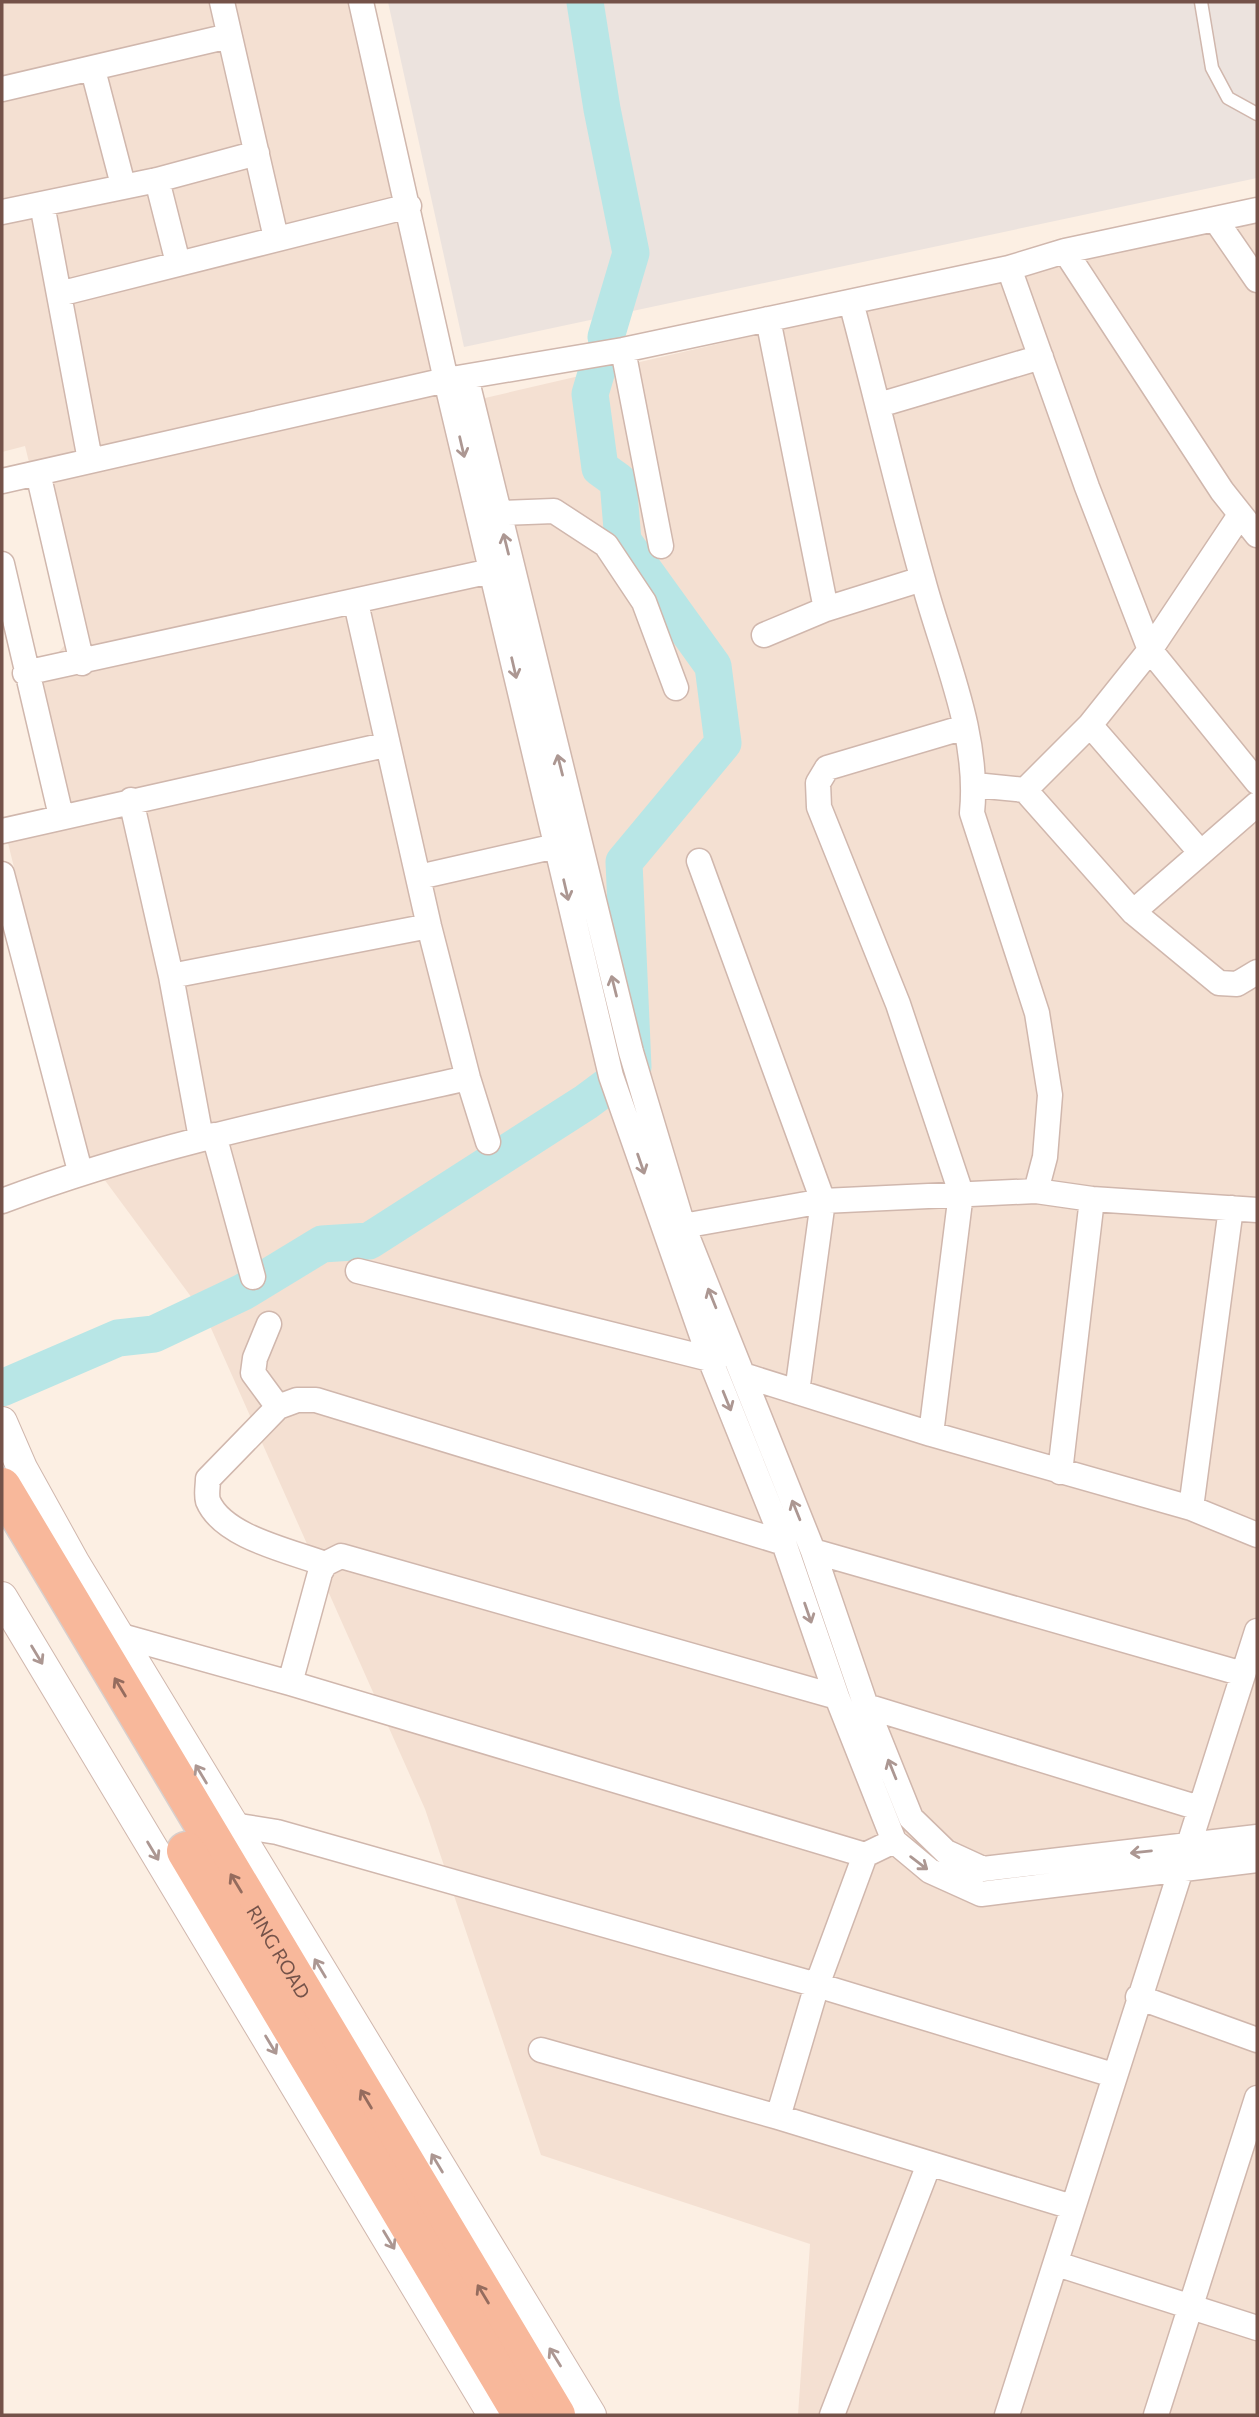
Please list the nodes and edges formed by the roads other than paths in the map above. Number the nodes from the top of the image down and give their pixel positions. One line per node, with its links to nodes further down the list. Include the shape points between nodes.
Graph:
1 (222, 2): 4 (street)
2 (361, 2): 12 (street)
3 (1201, 2): 7 (lane, via 1212,68 1228,98)
4 (229, 36): 5 (street); 8 (street)
5 (93, 70): 6 (street); 10 (street)
6 (2, 89)
7 (1257, 114)
8 (257, 153): 9 (street); 16 (street)
9 (157, 180): 10 (street); 18 (street)
10 (122, 185): 11 (street)
11 (42, 204): 14 (street); 21 (street)
12 (409, 206): 16 (street); 26 (street)
13 (1257, 210): 15 (street)
14 (2, 212)
15 (1215, 219): 17 (street); 20 (street)
16 (276, 238): 18 (street)
17 (1065, 251): 19 (street); 32 (street)
18 (178, 263): 21 (street)
19 (1009, 268): 22 (street); 25 (street)
20 (1257, 280)
21 (59, 294): 28 (street)
22 (851, 302): 23 (street); 27 (street)
23 (768, 320): 24 (street); 39 (street)
24 (623, 351): 26 (street); 34 (street)
25 (1041, 357): 27 (street); 41 (street)
26 (456, 379): 28 (street); 31 (street); 36 (street, one-way to 36)
27 (879, 405): 37 (street)
28 (90, 460): 29 (street)
29 (38, 472): 30 (street); 42 (street)
30 (2, 481)
31 (499, 513): 44 (street, via 554,511 606,545 644,601); 75 (street, one-way to 31, via 631,1052)
32 (1240, 515): 33 (street); 41 (street)
33 (1257, 535)
34 (661, 546)
35 (2, 565): 43 (street)
36 (491, 571): 38 (street); 55 (street, one-way to 55)
37 (922, 579): 39 (street); 46 (street)
38 (356, 603): 42 (street); 47 (street)
39 (826, 609): 40 (street)
40 (764, 635)
41 (1150, 650): 45 (street); 48 (street)
42 (82, 663): 43 (street)
43 (25, 673): 53 (street)
44 (676, 688)
45 (1090, 725): 50 (street); 56 (street)
46 (965, 727): 49 (street); 69 (street, via 827,768 818,783 819,807 898,1004)
47 (386, 745): 51 (street); 59 (street)
48 (1257, 782)
49 (975, 785): 50 (street); 68 (street, via 972,813 1037,1013 1050,1095 1045,1157)
50 (1026, 790): 60 (street)
51 (131, 800): 53 (street); 63 (street)
52 (1257, 804): 56 (street)
53 (61, 816): 54 (street)
54 (2, 831)
55 (556, 846): 59 (street); 79 (street, one-way to 79, via 611,1076)
56 (1201, 853): 60 (street)
57 (699, 861): 72 (street)
58 (2, 874): 67 (street)
59 (419, 877): 61 (street)
60 (1133, 912): 62 (street, via 1219,983 1237,984)
61 (429, 926): 63 (street); 64 (street)
62 (1257, 972)
63 (171, 976): 65 (street)
64 (467, 1078): 65 (street); 66 (street)
65 (208, 1136): 67 (street); 77 (street)
66 (488, 1142)
67 (80, 1171): 71 (street)
68 (1036, 1191): 69 (street); 70 (street)
69 (961, 1194): 72 (street); 84 (street)
70 (1092, 1199): 73 (street); 85 (street)
71 (2, 1201)
72 (823, 1201): 75 (street); 81 (street)
73 (1231, 1208): 74 (street); 87 (street)
74 (1257, 1210)
75 (683, 1226): 79 (street, one-way to 75)
76 (358, 1271): 79 (street)
77 (253, 1277)
78 (269, 1324): 82 (street, via 253,1373)
79 (721, 1355): 80 (street); 90 (street, one-way to 90)
80 (743, 1375): 81 (street); 91 (street, one-way to 80)
81 (797, 1392): 84 (street)
82 (278, 1407): 90 (street, via 316,1400); 92 (street, via 208,1479 207,1498 232,1529)
83 (7, 1433): 95 (street)
84 (930, 1434): 85 (street)
85 (1060, 1472): 87 (street)
86 (2, 1488): 122 (highway, RING ROAD, one-way to 86)
87 (1191, 1508): 88 (street)
88 (1257, 1535)
89 (2, 1539): 121 (highway, RING ROAD)
90 (784, 1543): 98 (street, one-way to 98)
91 (813, 1551): 96 (street); 99 (street)
92 (325, 1564): 97 (street); 98 (street, via 341,1556)
93 (2, 1597): 120 (street, one-way to 120)
94 (1257, 1630): 96 (street)
95 (118, 1635): 97 (street); 101 (street, one-way to 95)
96 (1243, 1674): 100 (street)
97 (290, 1683): 105 (street)
98 (836, 1697): 103 (street)
99 (866, 1706): 100 (street); 104 (street, one-way to 99, via 983,1869 946,1852 911,1818)
100 (1199, 1808): 104 (street)
101 (233, 1825): 108 (street, via 277,1832); 123 (street, one-way to 101)
102 (1257, 1837): 104 (street)
103 (894, 1840): 105 (street); 107 (street, one-way to 107, via 930,1871 981,1894)
104 (1187, 1846): 107 (street)
105 (864, 1855): 108 (street)
106 (1257, 1860): 107 (street)
107 (1179, 1871): 109 (street)
108 (817, 1985): 112 (street); 114 (street)
109 (1138, 1997): 110 (street); 112 (street)
110 (1257, 2040)
111 (541, 2050): 114 (street)
112 (1113, 2075): 116 (street)
113 (1257, 2098): 118 (street)
114 (778, 2117): 115 (street)
115 (929, 2164): 116 (street); 124 (street)
116 (1072, 2207): 117 (street)
117 (1057, 2264): 118 (street); 125 (street)
118 (1192, 2308): 119 (street); 126 (street)
119 (1257, 2328)
120 (493, 2415)
121 (523, 2415)
122 (556, 2415)
123 (591, 2415)
124 (832, 2415)
125 (1007, 2415)
126 (1156, 2415)

